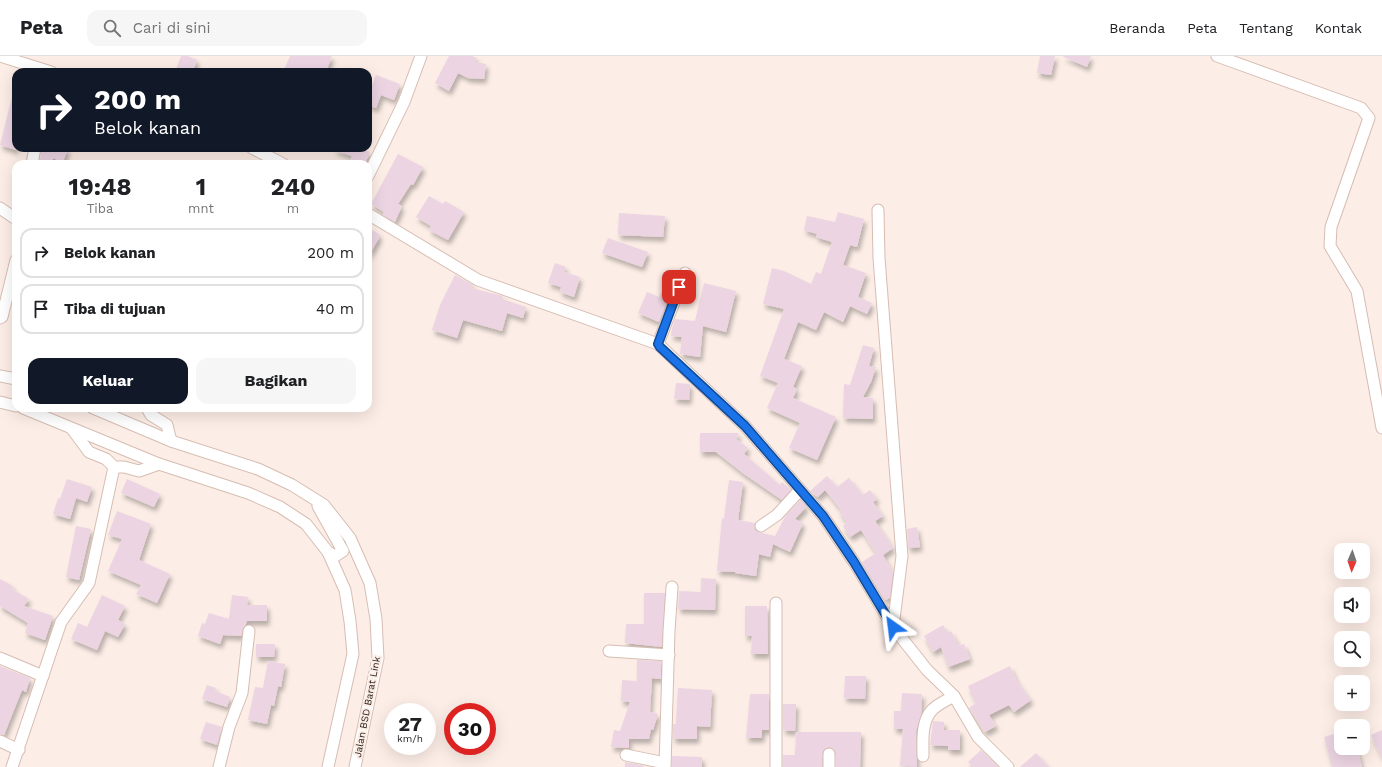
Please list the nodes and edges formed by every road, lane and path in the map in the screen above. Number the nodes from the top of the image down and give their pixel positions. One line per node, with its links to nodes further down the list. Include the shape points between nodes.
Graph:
1 (0, 56): 4 (street)
2 (421, 56): 7 (street, via 404,102)
3 (1217, 56): 24 (street, via 1361,108 1368,118 1329,239 1330,246 1357,291)
4 (38, 68)
5 (260, 152): 6 (street)
6 (275, 160)
7 (372, 168)
8 (0, 208): 10 (street)
9 (878, 210): 34 (street, via 878,258 902,556)
10 (12, 216)
11 (372, 216): 15 (street, via 478,280)
12 (684, 273): 15 (street)
13 (12, 276): 14 (street)
14 (0, 318)
15 (658, 344): 28 (street, via 745,426)
16 (0, 376): 17 (street)
17 (12, 378)
18 (0, 402): 19 (street)
19 (12, 405)
20 (33, 412): 23 (street)
21 (102, 412): 25 (street, Jalan BSD Barat Link)
22 (149, 412): 25 (street, via 167,425)
23 (72, 428): 26 (street); 27 (street, via 89,452 106,459)
24 (1382, 428)
25 (171, 441): 29 (street, Jalan BSD Barat Link, via 258,469 292,485)
26 (159, 464): 27 (street, via 138,471); 31 (street, via 248,493 280,507 306,524)
27 (114, 467): 39 (street, via 89,583 63,617)
28 (800, 490): 30 (street, via 777,515); 34 (street, via 823,516)
29 (315, 500): 31 (street, via 343,551 335,556); 50 (street, Jalan BSD Barat Link, via 324,505 350,538 370,583 376,619 378,658)
30 (761, 526)
31 (328, 552): 49 (street, via 345,590 353,654)
32 (672, 587): 37 (street)
33 (776, 603): 51 (street)
34 (893, 627): 40 (street, via 927,670)
35 (250, 631): 48 (street, via 242,693 229,726)
36 (609, 651): 37 (street)
37 (669, 655): 46 (street)
38 (0, 658): 39 (street)
39 (43, 676): 42 (street)
40 (954, 696): 45 (street, via 932,710 927,718 924,726); 53 (street, via 978,737)
41 (0, 741): 42 (street)
42 (19, 750): 47 (street)
43 (830, 754): 52 (street)
44 (626, 755): 46 (street)
45 (923, 756)
46 (665, 765)
47 (12, 767)
48 (219, 767)
49 (328, 767)
50 (355, 767)
51 (776, 767)
52 (829, 767)
53 (1008, 767)

